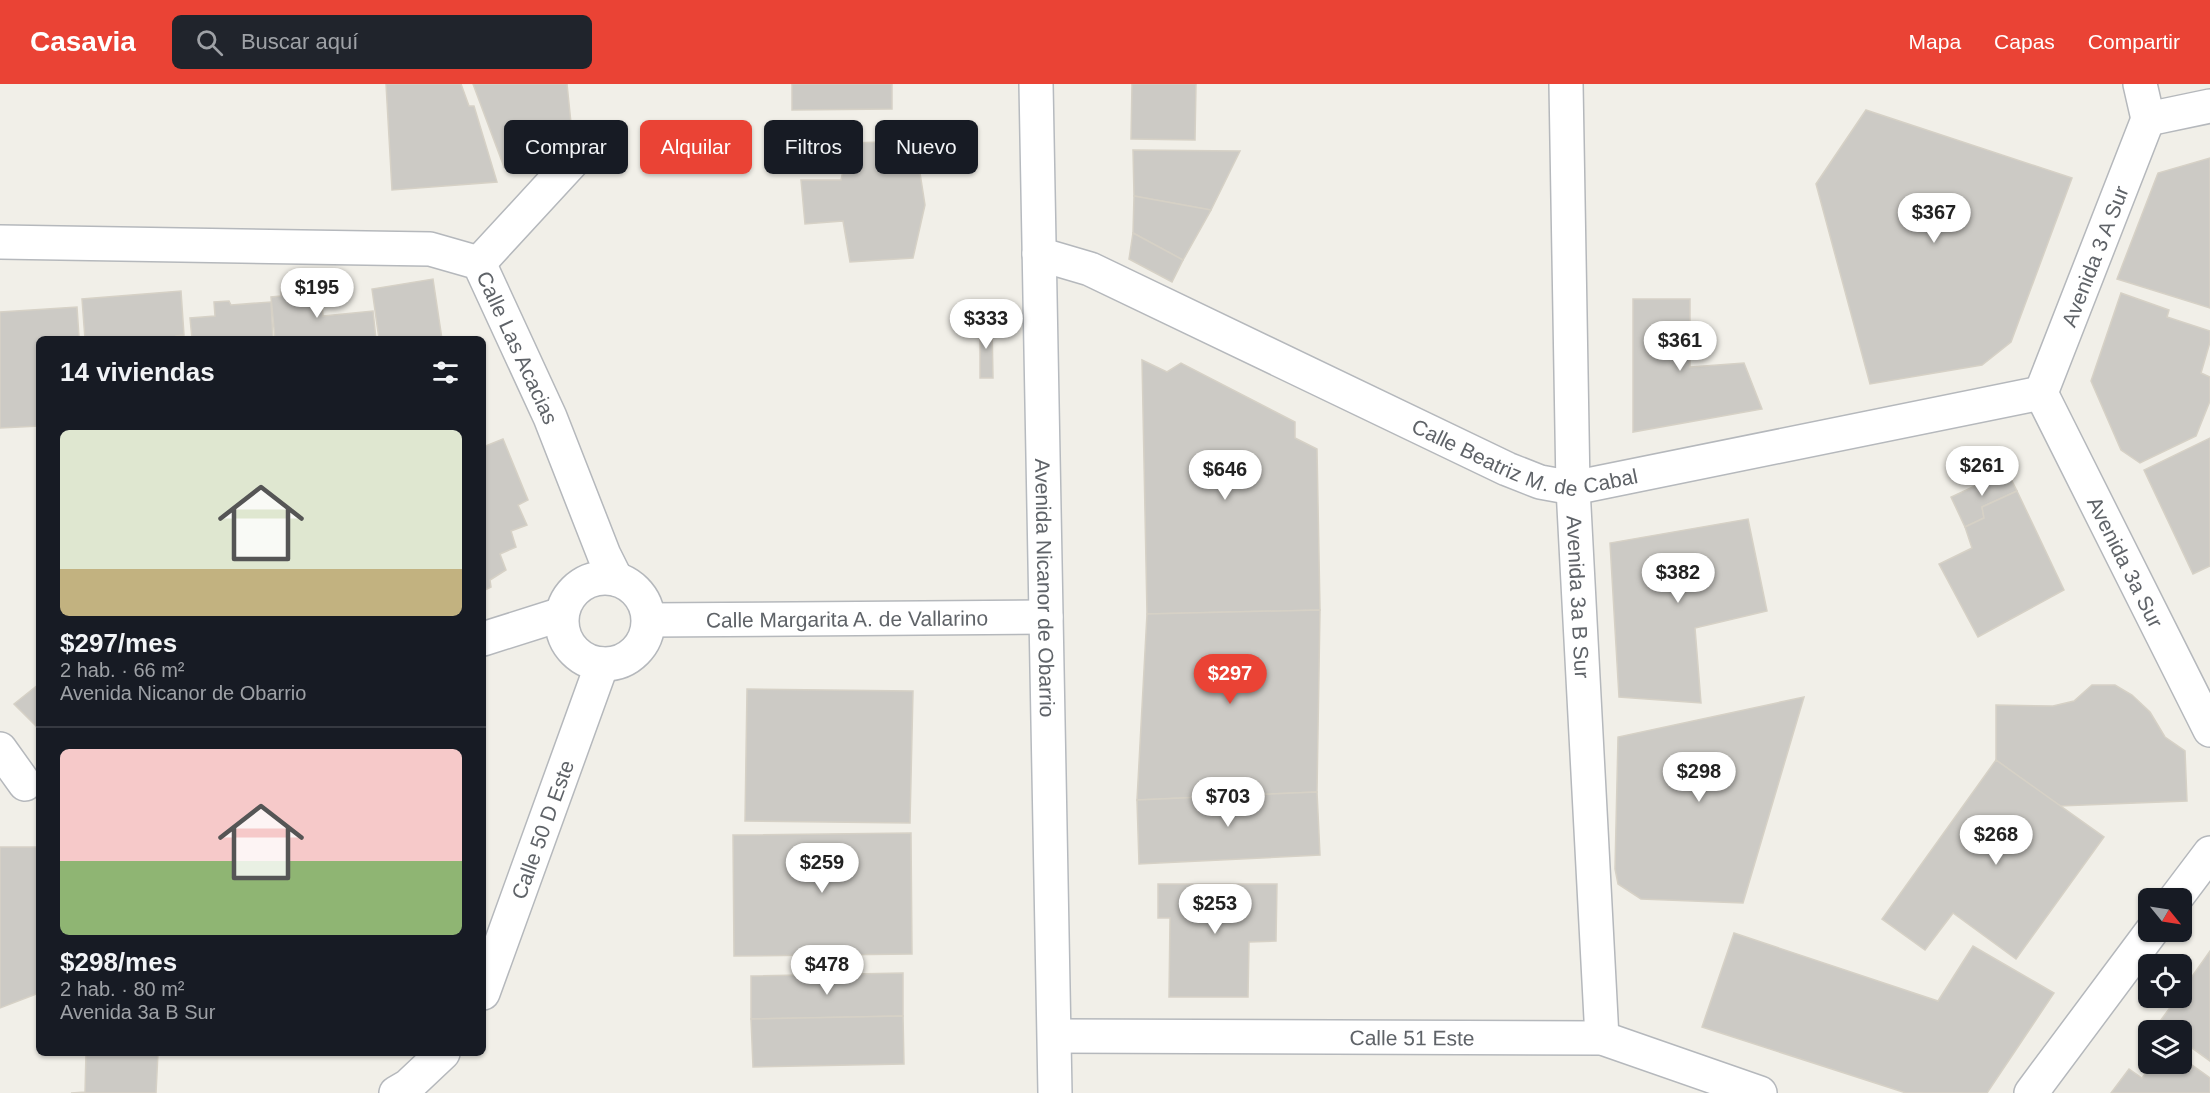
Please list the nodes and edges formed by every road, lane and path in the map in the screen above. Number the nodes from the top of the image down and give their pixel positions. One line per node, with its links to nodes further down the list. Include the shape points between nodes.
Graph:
1 (1036, 84): 8 (street, Avenida Nicanor de Obarrio)
2 (1566, 84): 11 (street, Avenida 3a B Sur)
3 (2140, 84): 5 (street)
4 (2210, 106): 5 (street)
5 (2148, 119): 10 (street, Avenida 3 A Sur)
6 (561, 174): 9 (street)
7 (0, 242): 9 (street, Calle Las Acacias, via 430,249)
8 (1039, 254): 11 (street, Calle Beatriz M. de Cabal, via 1090,269 1508,469 1540,482); 14 (street, Avenida Nicanor de Obarrio)
9 (479, 263): 12 (street, Calle Las Acacias, via 550,417)
10 (2041, 393): 11 (street, Calle Beatriz M. de Cabal); 18 (street, Avenida 3a Sur)
11 (1573, 488): 26 (street, Avenida 3a B Sur)
12 (616, 579): 13 (street, via 588,581 576,589); 15 (street, via 640,594)
13 (562, 614): 16 (street); 17 (street, via 567,642 588,661)
14 (1046, 617): 15 (street, Calle Margarita A. de Vallarino); 25 (street, Avenida Nicanor de Obarrio)
15 (649, 620): 17 (street, via 640,647 623,660)
16 (486, 638)
17 (602, 664): 24 (street, Calle 50 D Este)
18 (2210, 730)
19 (0, 748): 20 (street)
20 (21, 785)
21 (2210, 853): 22 (street)
22 (2184, 888)
23 (2144, 942): 31 (street)
24 (486, 985)
25 (1055, 1036): 26 (street, Calle 51 Este); 29 (street, Avenida Nicanor de Obarrio)
26 (1602, 1038): 30 (street, Calle 51 Este)
27 (440, 1056): 28 (street)
28 (396, 1093)
29 (1055, 1093)
30 (1760, 1093)
31 (2031, 1093)

